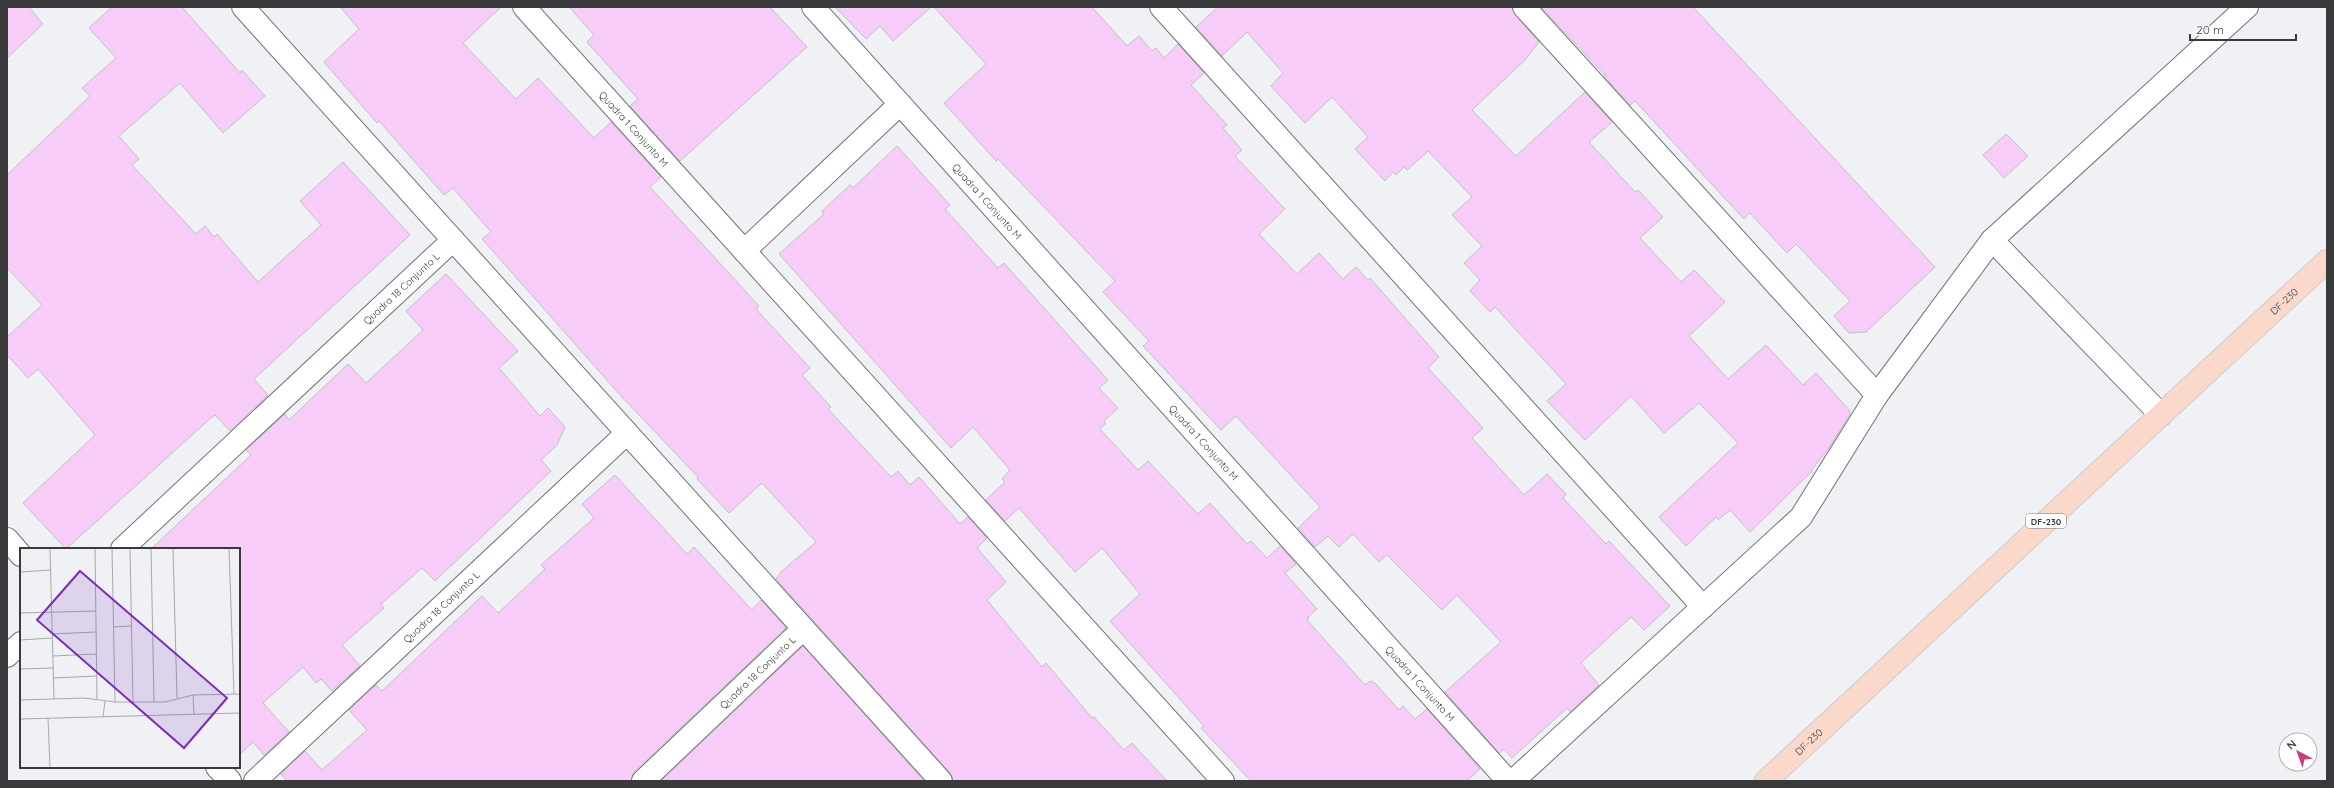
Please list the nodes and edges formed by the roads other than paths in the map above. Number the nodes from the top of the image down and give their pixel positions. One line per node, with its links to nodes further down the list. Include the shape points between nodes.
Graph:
1 (243, 7): 8 (street)
2 (524, 7): 10 (street, Quadra 1 Conjunto M)
3 (812, 7): 7 (street, Quadra 1 Conjunto M)
4 (1162, 7): 18 (street)
5 (1524, 7): 12 (street)
6 (2247, 7): 9 (street)
7 (900, 104): 10 (street); 28 (street, Quadra 1 Conjunto M)
8 (453, 240): 14 (street); 16 (street, Quadra 18 Conjunto L)
9 (1992, 240): 12 (street); 13 (street)
10 (744, 251): 27 (street, Quadra 1 Conjunto M)
11 (2327, 261): 13 (main road, DF-230 / DF-230)
12 (1877, 395): 18 (street, via 1801,516)
13 (2161, 415): 30 (main road, DF-230 / DF-230)
14 (627, 432): 19 (street); 24 (street, Quadra 18 Conjunto L)
15 (7, 539): 17 (street)
16 (123, 548)
17 (20, 553)
18 (1703, 607): 29 (street)
19 (803, 629): 25 (street, Quadra 18 Conjunto L); 26 (street)
20 (20, 644): 21 (street)
21 (7, 656)
22 (218, 768): 23 (street)
23 (230, 781)
24 (255, 781)
25 (643, 781)
26 (941, 781)
27 (1223, 781)
28 (1508, 781)
29 (1513, 781)
30 (1766, 781)

